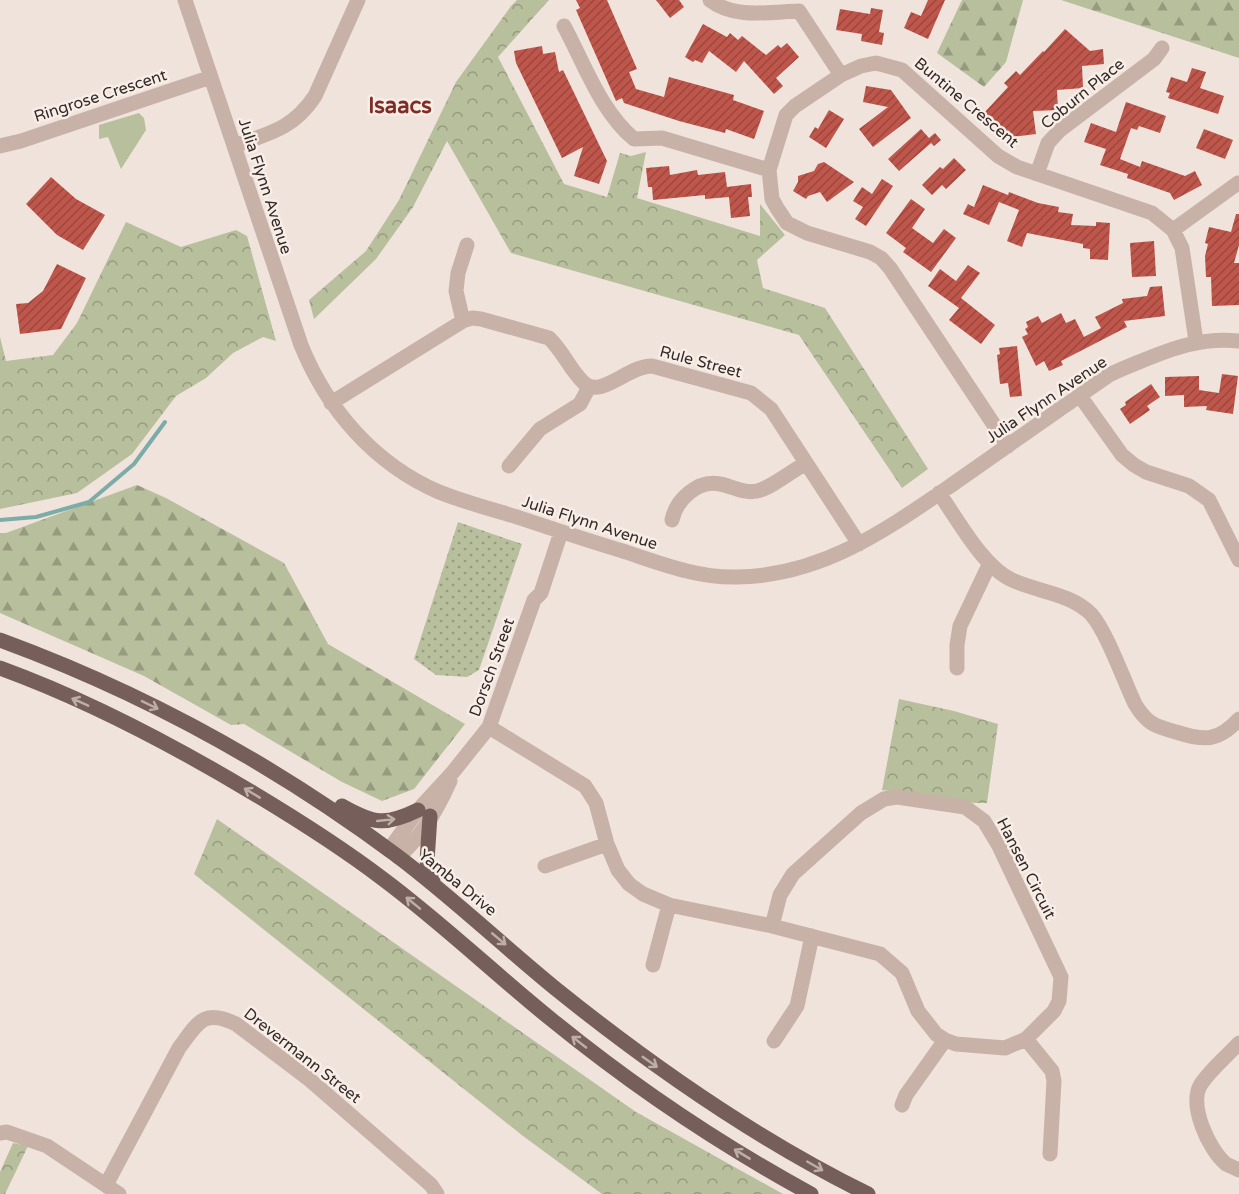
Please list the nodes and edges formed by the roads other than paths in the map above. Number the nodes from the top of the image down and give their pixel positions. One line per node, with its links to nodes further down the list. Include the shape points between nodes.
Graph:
1 (186, 0): 8 (street, Julia Flynn Avenue)
2 (358, 0): 10 (street, via 308,107 283,128)
3 (710, 0): 4 (street, via 735,12)
4 (802, 6): 7 (street)
5 (564, 26): 11 (street, via 609,112 634,139 662,138)
6 (1162, 48): 12 (street, Coburn Place, via 1154,59 1060,130 1048,143)
7 (841, 75): 11 (street, Buntine Crescent, via 786,115); 12 (street, Buntine Crescent, via 876,63 902,70 998,156)
8 (211, 77): 9 (street, Ringrose Crescent); 10 (street, Julia Flynn Avenue)
9 (0, 146)
10 (234, 146): 21 (street, Julia Flynn Avenue, via 301,345)
11 (769, 170): 22 (street, Buntine Crescent, via 772,199 787,223 870,252 890,268)
12 (1037, 174): 14 (street, Buntine Crescent, via 1152,213)
13 (1238, 183): 14 (street)
14 (1173, 230): 18 (street, via 1182,248)
15 (467, 245): 16 (street, via 456,291)
16 (463, 321): 19 (street, via 481,319 549,338); 21 (street)
17 (1239, 340): 18 (street, Julia Flynn Avenue)
18 (1196, 341): 20 (street, Julia Flynn Avenue, via 1112,374)
19 (589, 387): 23 (street, Rule Street, via 600,389 643,365 751,393 771,410); 24 (street, via 580,404 540,429)
20 (1080, 396): 22 (street, Julia Flynn Avenue); 29 (street, via 1122,455 1134,465 1189,486 1209,500)
21 (331, 403): 27 (street, Julia Flynn Avenue, via 351,429 405,474 439,492)
22 (1008, 446): 25 (street, Julia Flynn Avenue)
23 (806, 463): 26 (street, via 754,492 717,483 700,486 684,496); 28 (street, Rule Street)
24 (509, 466)
25 (939, 493): 28 (street, Julia Flynn Avenue); 30 (street)
26 (672, 520)
27 (556, 530): 28 (street, Julia Flynn Avenue, via 678,569 735,577 802,567); 35 (street, Dorsch Street, via 541,593 534,600)
28 (859, 544)
29 (1239, 560)
30 (989, 565): 33 (street, via 960,626); 34 (street, via 1011,580 1059,596 1090,614 1100,627 1135,704 1152,724 1199,739 1230,729)
31 (0, 640): 36 (main road, Yamba Drive, one-way to 36, via 94,678 185,722)
32 (0, 668): 41 (main road, one-way to 32, via 217,771 84,703)
33 (957, 668)
34 (1239, 718)
35 (491, 722): 37 (street, Dorsch Street, via 453,772 440,803); 38 (street, via 585,786 596,803)
36 (314, 796): 37 (main road, one-way to 37, via 375,821); 39 (main road, Yamba Drive)
37 (424, 813): 39 (street, Dorsch Street, via 407,849); 42 (main road, via 427,861)
38 (608, 844): 40 (street); 43 (street, via 628,884)
39 (393, 853): 41 (main road); 42 (main road, Yamba Drive)
40 (545, 866)
41 (378, 875): 57 (main road, one-way to 41, via 698,1127 609,1065)
42 (434, 885): 58 (main road, Yamba Drive, one-way to 58, via 650,1062 738,1121)
43 (669, 905): 44 (street); 46 (street)
44 (772, 926): 45 (street); 47 (street, Hansen Circuit, via 780,895 793,874 861,813 884,799 897,797 965,807 984,821 999,846 1060,977 1059,1001 1054,1011)
45 (812, 936): 48 (street, via 880,954 902,973 918,1011); 49 (street, via 797,1006)
46 (653, 965)
47 (1026, 1039): 48 (street, Hansen Circuit, via 1005,1048); 53 (street, via 1052,1071)
48 (945, 1040): 51 (street)
49 (774, 1041)
50 (1239, 1043): 54 (street, via 1200,1085 1197,1096 1199,1120 1216,1153)
51 (902, 1106)
52 (0, 1132): 55 (street, Drevermann Street, via 47,1146)
53 (1050, 1154)
54 (1239, 1170)
55 (112, 1190): 56 (street, Drevermann Street, via 179,1048 204,1019 212,1016 236,1024 310,1080)
56 (437, 1194)
57 (811, 1194)
58 (868, 1194)

